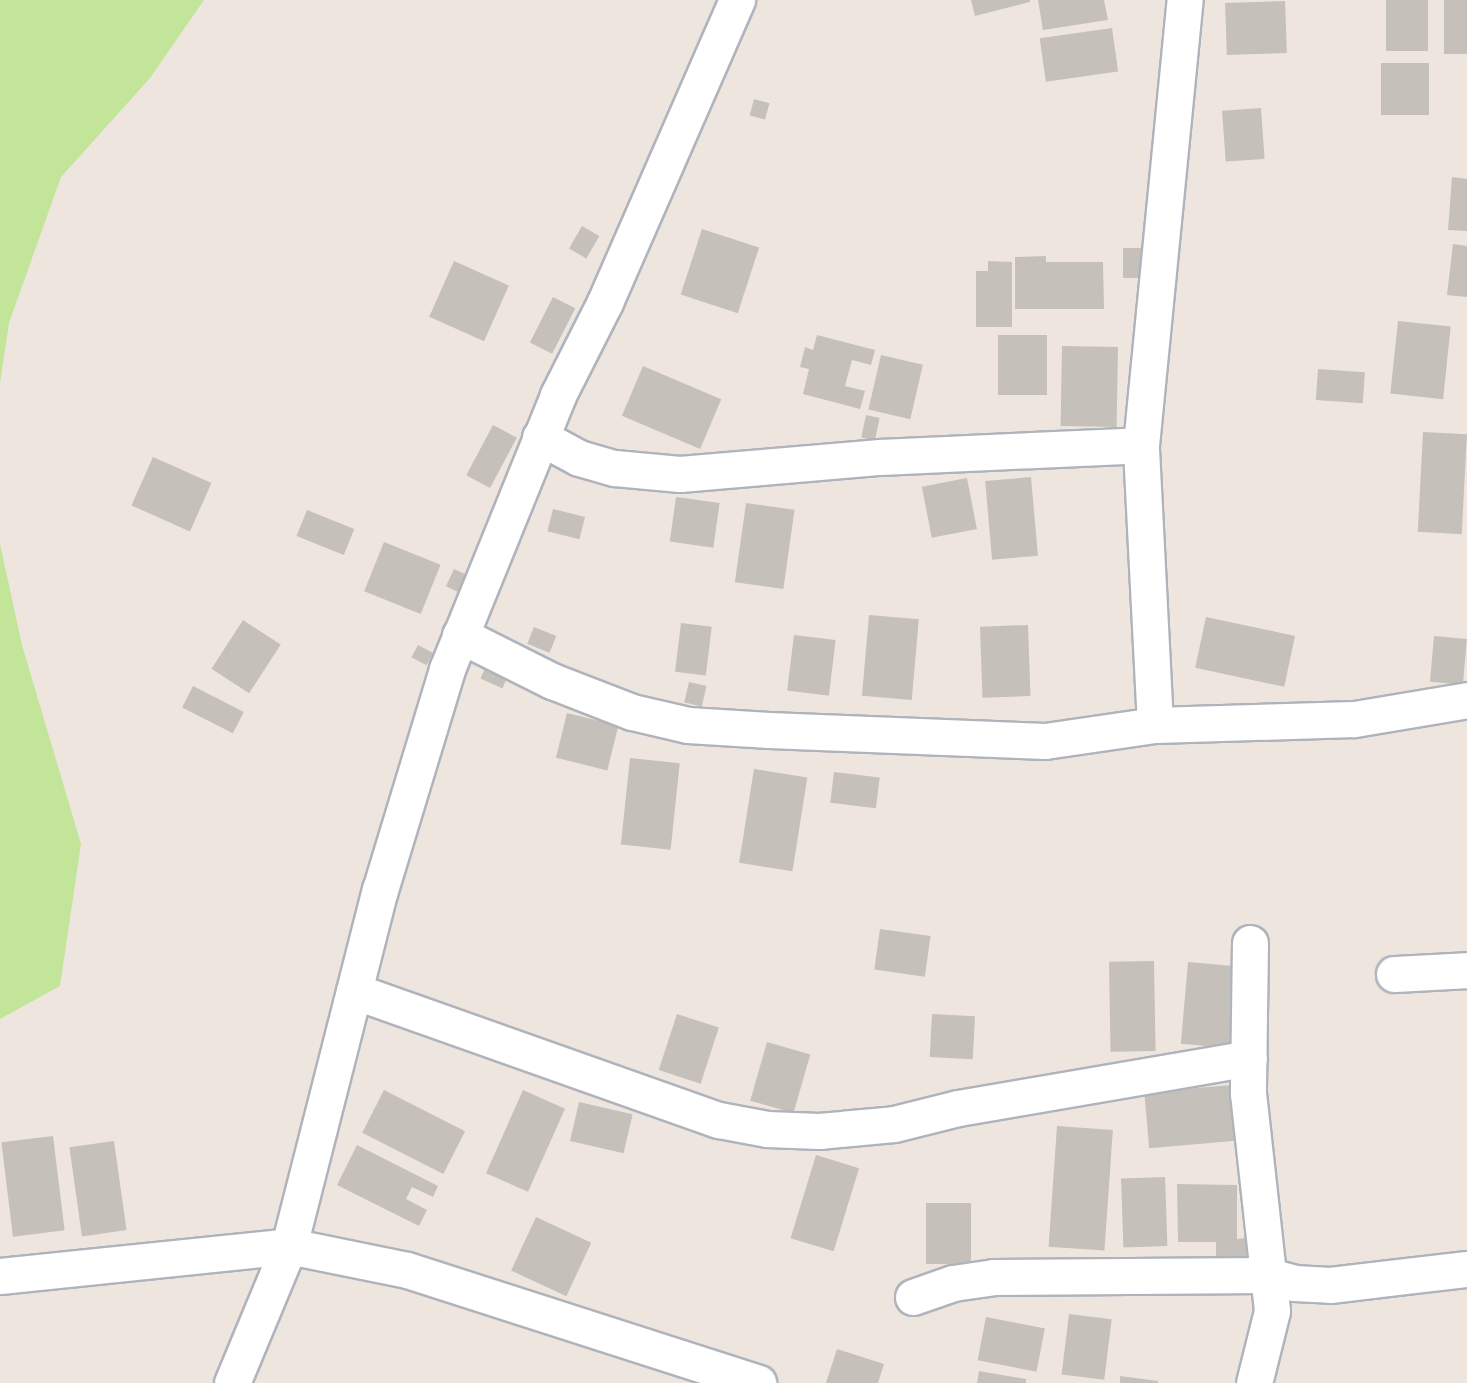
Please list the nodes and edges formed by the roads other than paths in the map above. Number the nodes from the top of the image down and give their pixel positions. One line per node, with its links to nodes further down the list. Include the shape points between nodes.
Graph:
1 (737, 0): 3 (street)
2 (1185, 0): 4 (street)
3 (540, 438): 4 (street, via 579,458 615,468 680,474 880,457); 5 (street)
4 (1141, 445): 7 (street)
5 (460, 635): 7 (street, via 552,681 632,712 688,724 1045,741); 11 (street, via 380,890)
6 (1467, 700): 7 (street, via 1354,719)
7 (1155, 725)
8 (1250, 943): 12 (street)
9 (1467, 970): 10 (street)
10 (1394, 974)
11 (354, 991): 12 (street, via 719,1120 767,1129 819,1131 894,1124 958,1108); 13 (street)
12 (1249, 1058): 15 (street)
13 (289, 1246): 16 (street); 18 (street); 19 (street, via 407,1270)
14 (1467, 1269): 15 (street, via 1330,1285)
15 (1265, 1275): 17 (street, via 994,1277 953,1283); 20 (street, via 1272,1311)
16 (0, 1276)
17 (914, 1297)
18 (232, 1383)
19 (758, 1383)
20 (1254, 1383)

